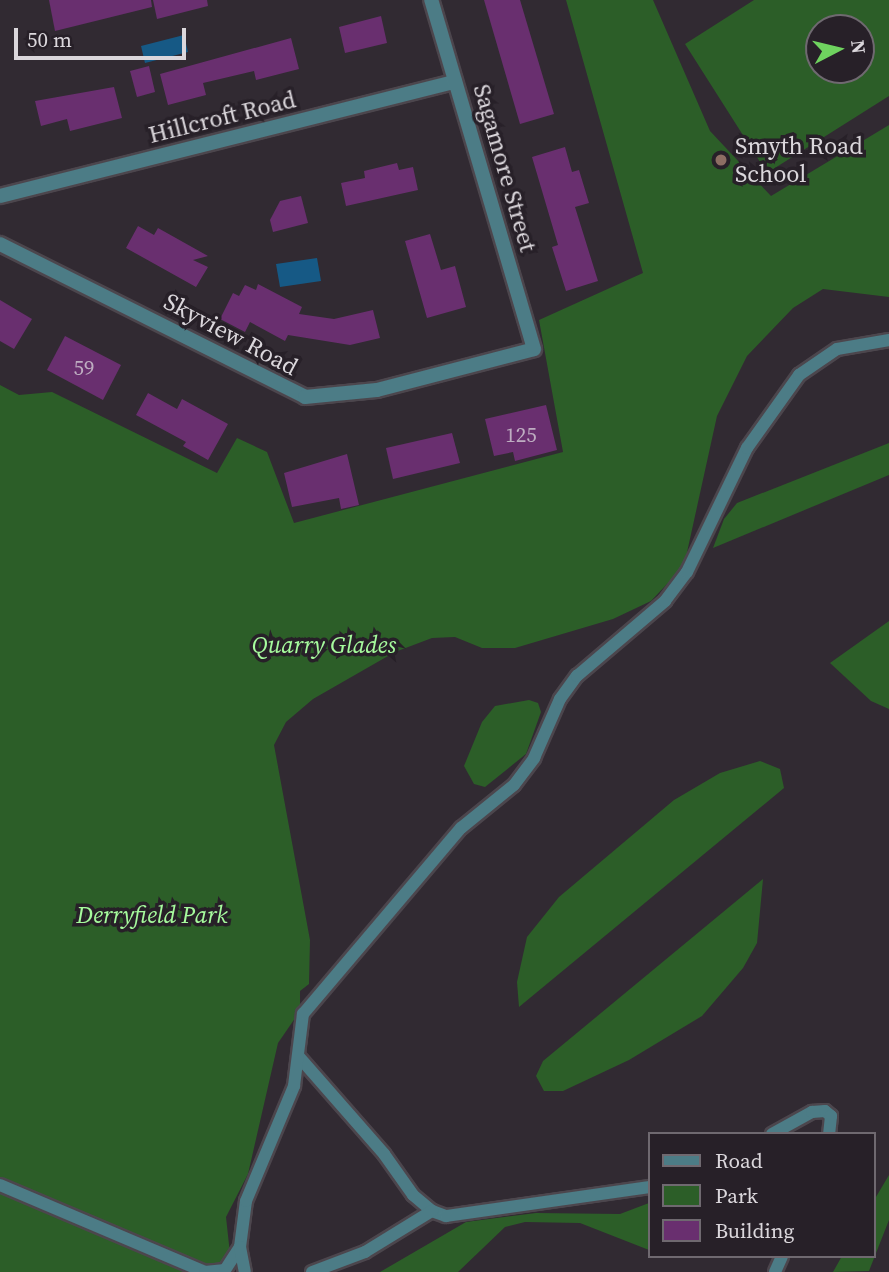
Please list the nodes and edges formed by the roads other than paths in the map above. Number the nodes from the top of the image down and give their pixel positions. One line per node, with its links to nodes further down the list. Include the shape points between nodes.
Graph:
1 (431, 0): 2 (street, Sagamore Street)
2 (456, 82): 3 (street, Hillcroft Road); 6 (street, Sagamore Street)
3 (0, 196)
4 (0, 244): 6 (street, Skyview Road, via 304,397 377,390)
5 (889, 340): 7 (lane, via 837,349 799,375 747,448 687,572 665,601 577,676 560,699 534,758 514,785 461,828 303,1014)
6 (534, 349)
7 (300, 1058): 12 (lane, via 384,1154 413,1195); 13 (lane, via 294,1086 246,1201)
8 (776, 1132): 9 (lane, via 812,1112 825,1111 831,1116)
9 (829, 1132)
10 (0, 1185): 13 (lane, via 205,1272 225,1270)
11 (648, 1187): 12 (lane, via 446,1216)
12 (432, 1211): 15 (lane, via 365,1252)
13 (240, 1247): 14 (lane)
14 (245, 1272)
15 (313, 1272)

